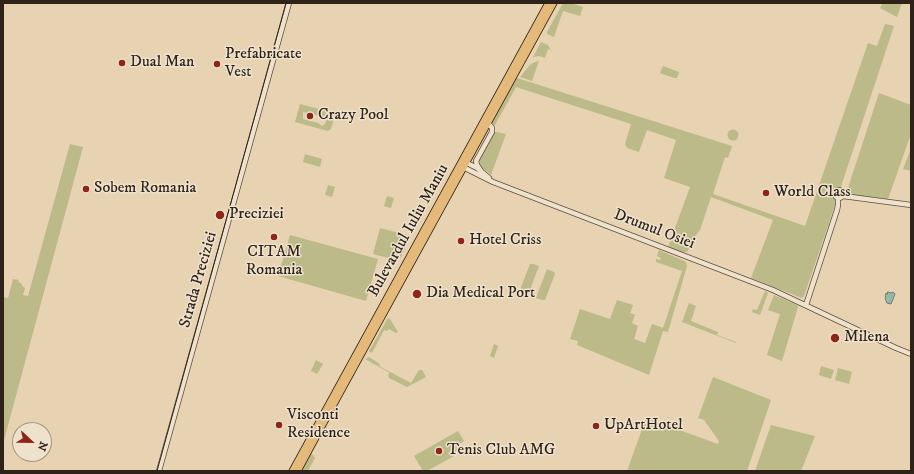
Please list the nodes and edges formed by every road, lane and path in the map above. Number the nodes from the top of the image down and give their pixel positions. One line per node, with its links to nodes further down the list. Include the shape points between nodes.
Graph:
1 (289, 3): 13 (street, Strada Preciziei)
2 (548, 3): 4 (main road, Bulevardul Iuliu Maniu)
3 (554, 3): 4 (main road, Bulevardul Iuliu Maniu)
4 (533, 36): 5 (main road, Bulevardul Iuliu Maniu); 6 (main road, Bulevardul Iuliu Maniu)
5 (488, 123): 6 (main road, Bulevardul Iuliu Maniu); 7 (street, via 493,129 476,161)
6 (463, 164): 7 (street, Drumul Osiei); 8 (street, Drumul Osiei); 12 (main road, Bulevardul Iuliu Maniu)
7 (481, 171): 8 (street, Drumul Osiei)
8 (493, 182): 10 (street, Drumul Osiei)
9 (911, 205): 10 (street, via 840,197)
10 (806, 305): 11 (street, Drumul Osiei)
11 (911, 354)
12 (307, 448): 14 (main road, Bulevardul Iuliu Maniu); 15 (main road, Bulevardul Iuliu Maniu)
13 (159, 471)
14 (292, 471)
15 (298, 471)

